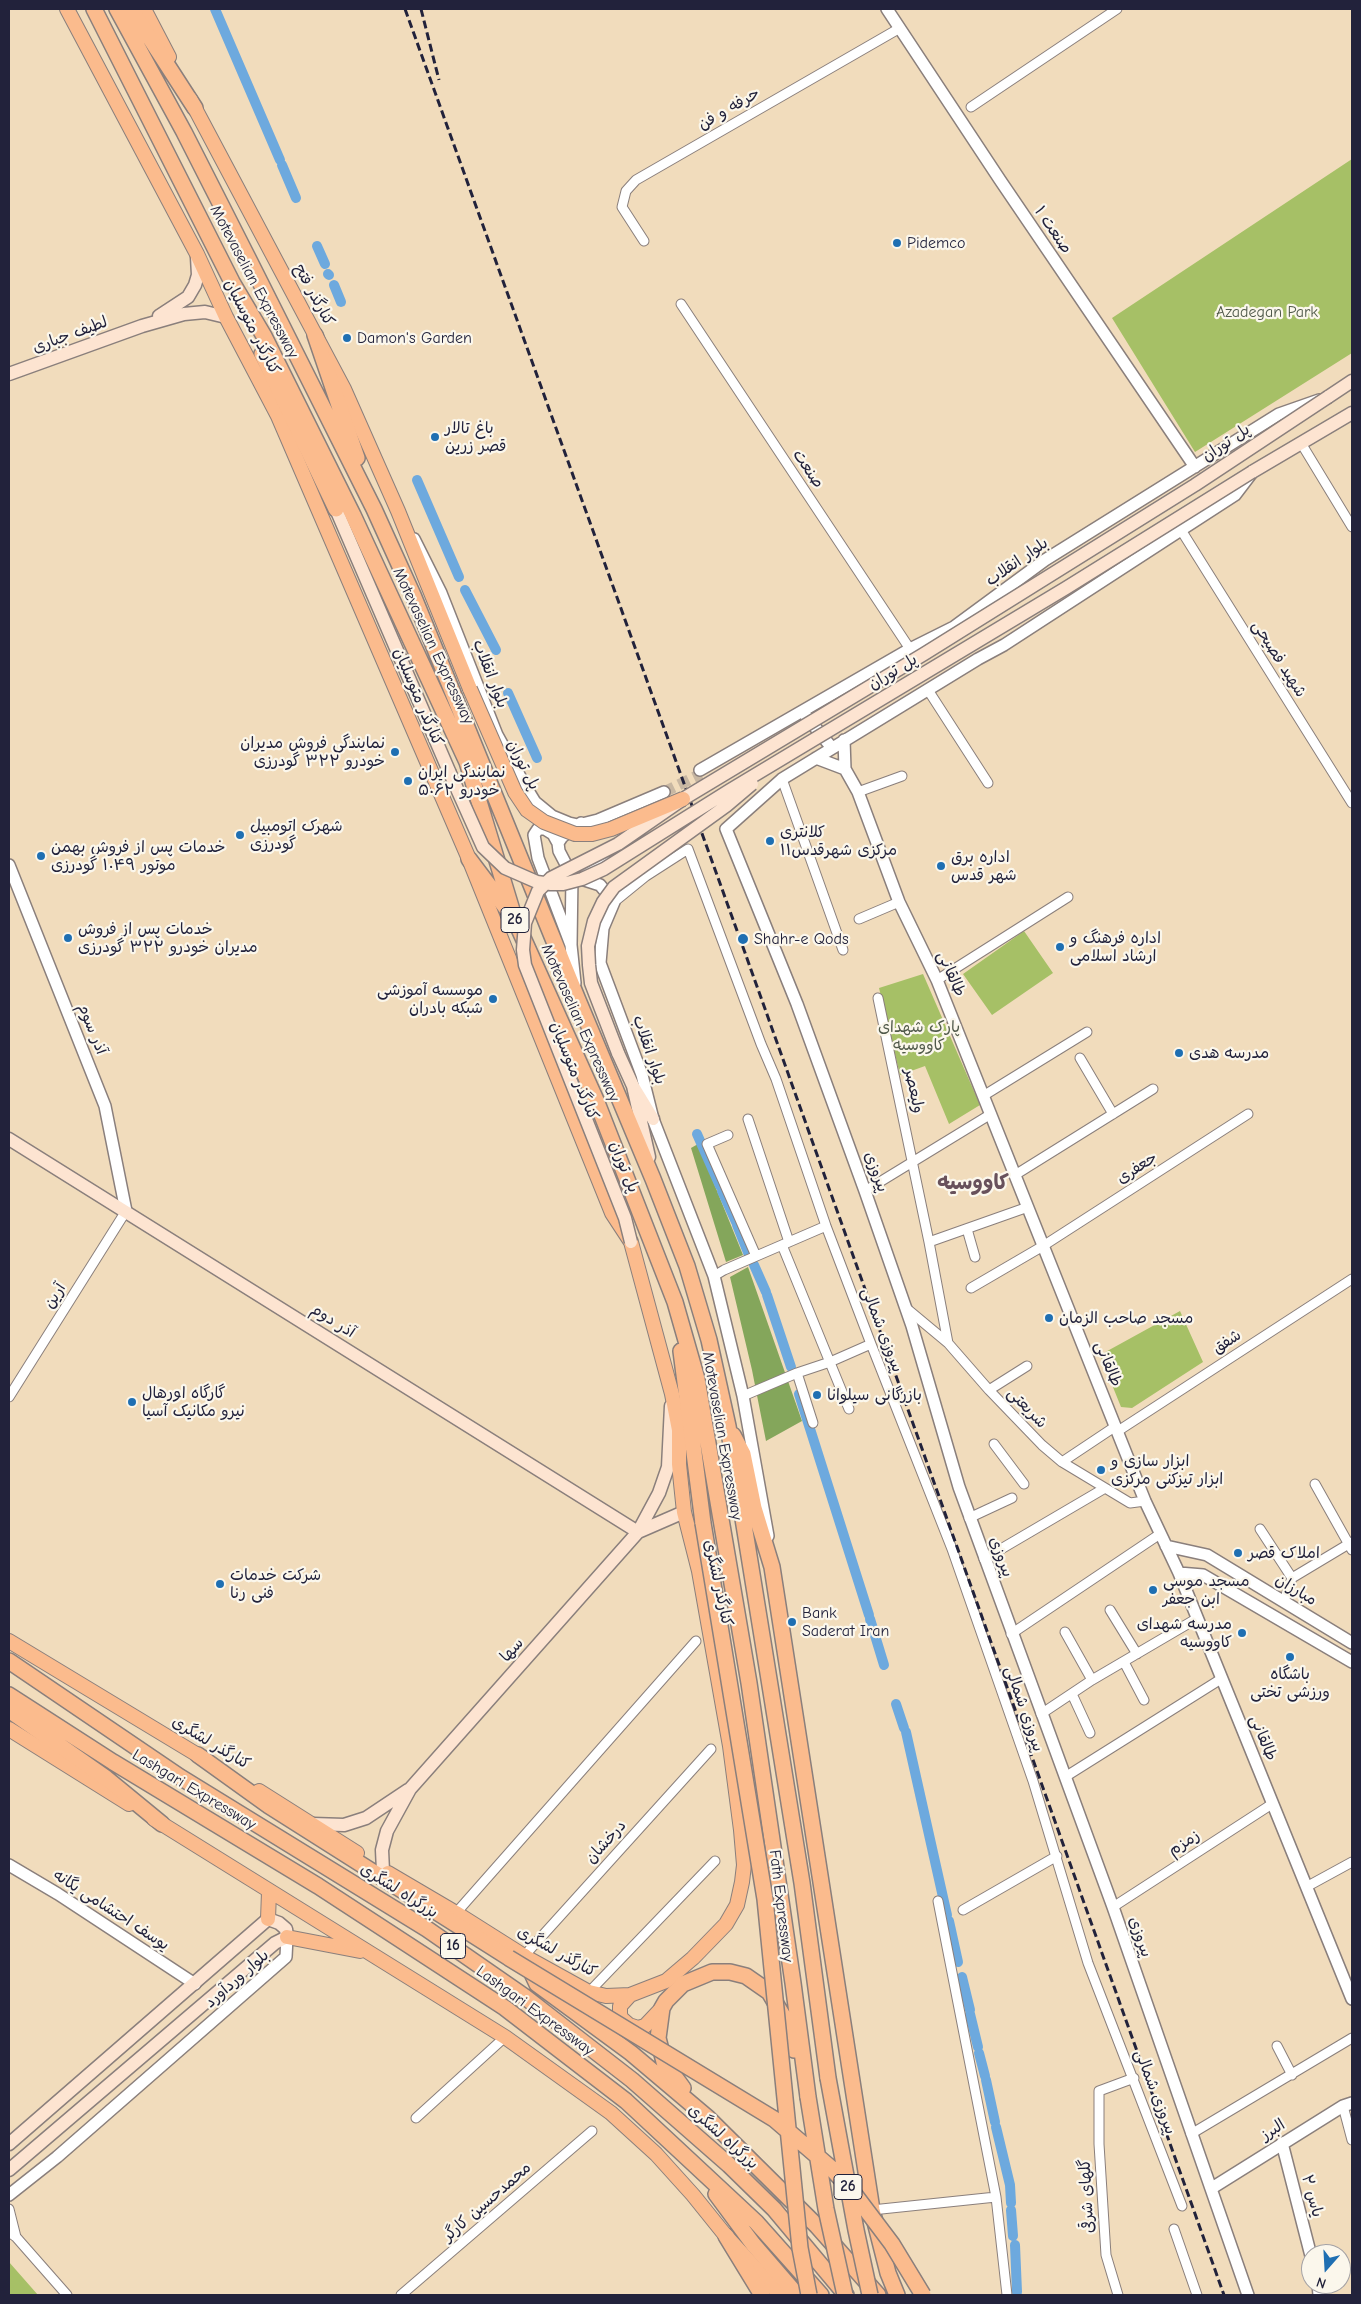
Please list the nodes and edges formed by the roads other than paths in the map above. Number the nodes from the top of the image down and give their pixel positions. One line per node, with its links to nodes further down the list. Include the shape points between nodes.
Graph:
1 (67, 9): 12 (main road, کنارگذر متوسلیان)
2 (94, 9): 13 (highway, Motevaselian Expressway / 26)
3 (118, 9): 26 (highway, Motevaselian Expressway / 26, via 184,132)
4 (130, 9): 10 (highway)
5 (144, 9): 10 (main road, کنارگذر فتح)
6 (887, 9): 8 (street, صنعت ۱)
7 (1117, 9): 9 (street)
8 (900, 28): 11 (street, حرفه و فن, via 636,180 626,191 622,207); 23 (street, صنعت ۱)
9 (971, 107)
10 (195, 108): 17 (main road, کنارگذر فتح)
11 (644, 241)
12 (197, 254): 15 (main road, کنارگذر متوسلیان); 16 (main road, via 198,275 188,297)
13 (232, 282): 25 (highway, via 241,312); 59 (highway, Motevaselian Expressway / 26, via 264,336 353,515 467,762)
14 (681, 304): 31 (street, صنعت)
15 (226, 317): 16 (main road, via 205,312); 52 (main road, کنارگذر متوسلیان, via 278,416)
16 (142, 326): 18 (main road, لطیف جباری)
17 (315, 335): 26 (highway); 27 (main road, کنارگذر فتح, via 344,389)
18 (9, 374)
19 (1352, 381): 20 (main road, بلوار انقلاب)
20 (1328, 397): 23 (street, بلوار انقلاب, via 1279,414); 47 (main road, پل توران, bridge, via 1195,485)
21 (1352, 413): 22 (main road)
22 (1301, 444): 24 (main road); 28 (street)
23 (1195, 467): 30 (street, بلوار انقلاب, via 1045,560)
24 (1252, 472): 29 (street, via 1235,495); 39 (main road, پل توران, bridge)
25 (336, 509): 39 (main road, پل توران, bridge, via 483,847 517,875 537,882 563,884 582,879)
26 (374, 509): 64 (highway, Motevaselian Expressway / 26, via 414,595)
27 (398, 511): 33 (main road, کنارگذر فتح); 49 (street, بلوار انقلاب, via 424,555 497,735 524,784 544,810 562,821)
28 (1352, 528)
29 (1181, 530): 32 (street); 48 (street, شهید فصیحی)
30 (954, 627): 31 (street, بلوار انقلاب); 32 (street)
31 (910, 649): 35 (street, بلوار انقلاب)
32 (978, 659): 34 (street)
33 (470, 689): 47 (main road, پل توران, bridge, via 515,792 528,810 544,822 575,834 592,834)
34 (928, 690): 36 (street); 44 (street)
35 (805, 715): 37 (street); 41 (street, بلوار انقلاب)
36 (844, 740): 37 (street); 40 (street, طالقانی)
37 (832, 748): 38 (street)
38 (816, 758): 40 (street); 43 (street)
39 (777, 763): 67 (main road, bridge, via 726,806 614,887 603,902 588,946 591,983)
40 (845, 769): 46 (street, طالقانی)
41 (700, 772)
42 (902, 776): 46 (street)
43 (782, 779): 61 (street); 80 (street, پیروزی, via 726,829 797,1004)
44 (988, 783)
45 (664, 789): 49 (street)
46 (858, 792): 57 (street, طالقانی)
47 (684, 799): 85 (main road, پل توران, bridge, via 618,844 551,878 538,891 525,923 525,965 625,1218)
48 (1352, 803)
49 (578, 825): 50 (street)
50 (558, 843): 54 (street); 60 (street, via 546,829 538,829 534,835 538,858)
51 (688, 850): 54 (street, پیروزی شمالی, via 679,827); 56 (street, via 646,876); 83 (street, پیروزی شمالی, via 776,1079)
52 (470, 859): 59 (highway); 85 (main road, کنارگذر متوسلیان, via 612,1213)
53 (9, 864): 82 (street, آذر سوم, via 104,1106)
54 (572, 876): 56 (street, via 600,885); 60 (street)
55 (1068, 896): 62 (street)
56 (614, 902): 73 (street, بلوار انقلاب, via 603,928 600,963 642,1075)
57 (899, 902): 58 (street); 62 (street, طالقانی)
58 (859, 919)
59 (515, 920): 94 (highway, Motevaselian Expressway / 26, via 596,1100)
60 (571, 945): 64 (street)
61 (843, 950)
62 (937, 980): 69 (street, طالقانی)
63 (878, 998): 77 (street, ولیعصر)
64 (578, 1000): 79 (highway, Motevaselian Expressway / 26)
65 (1087, 1032): 69 (street)
66 (1080, 1058): 71 (street)
67 (633, 1086): 73 (main road); 79 (main road)
68 (1153, 1089): 71 (street)
69 (983, 1096): 70 (street, طالقانی)
70 (991, 1114): 77 (street); 78 (street, طالقانی)
71 (1113, 1114): 78 (street)
72 (1248, 1114): 88 (street, جعفری)
73 (653, 1119): 91 (street, بلوار انقلاب)
74 (748, 1119): 87 (street)
75 (728, 1135): 89 (street, via 707,1144)
76 (9, 1139): 82 (main road, آذر دوم)
77 (912, 1162): 80 (street); 86 (street, ولیعصر)
78 (1015, 1175): 81 (street, طالقانی)
79 (654, 1179): 107 (highway, Motevaselian Expressway / 26, via 693,1285)
80 (865, 1191): 95 (street, پیروزی)
81 (1028, 1207): 84 (street); 88 (street, طالقانی)
82 (126, 1211): 104 (street, آرین); 121 (main road, آذر دوم)
83 (826, 1226): 87 (street); 97 (street, پیروزی شمالی)
84 (967, 1229): 86 (street); 90 (street)
85 (631, 1242): 102 (main road, کنارگذر متوسلیان)
86 (929, 1242): 96 (street, ولیعصر)
87 (785, 1244): 89 (street); 98 (street)
88 (1043, 1246): 93 (street, جعفری); 108 (street, طالقانی)
89 (756, 1256): 91 (street)
90 (975, 1257)
91 (714, 1276): 103 (street, بلوار انقلاب)
92 (1352, 1279): 108 (street, شفق)
93 (971, 1288)
94 (675, 1302): 119 (highway, Fath Expressway); 185 (highway, 26, via 697,1379 749,1683)
95 (906, 1308): 96 (street, شریعتی); 118 (street, پیروزی)
96 (948, 1343): 101 (street, شریعتی)
97 (871, 1344): 98 (street); 159 (street, پیروزی شمالی, via 952,1549)
98 (830, 1362): 100 (street); 105 (street)
99 (1027, 1366): 101 (street)
100 (797, 1373): 103 (street); 106 (street)
101 (989, 1390): 111 (street, شریعتی)
102 (672, 1394): 109 (main road, کنارگذر متوسلیان); 121 (main road, سها, via 668,1467 659,1494)
103 (743, 1396): 127 (street, بلوار انقلاب)
104 (9, 1397)
105 (849, 1409)
106 (814, 1424)
107 (728, 1426): 127 (highway, via 743,1454 754,1508); 214 (highway, 26, bridge, via 802,1883 828,2078)
108 (1117, 1428): 111 (street, شفق); 116 (street, طالقانی)
109 (679, 1430): 117 (main road, کنارگذر متوسلیان); 119 (main road)
110 (994, 1444): 112 (street)
111 (1062, 1462): 114 (street, شریعتی)
112 (1024, 1484)
113 (1315, 1484): 124 (street)
114 (1105, 1488): 116 (street, شریعتی, via 1130,1503); 126 (street)
115 (1012, 1498): 118 (street)
116 (1145, 1501): 122 (street, طالقانی)
117 (684, 1512): 121 (main road, سها); 177 (main road, کنارگذر لشگری, via 699,1571 730,1746 744,1865 737,1904 717,1936 666,1981)
118 (969, 1518): 126 (street, پیروزی)
119 (703, 1522): 211 (highway, Fath Expressway, bridge, via 765,1899 799,2239)
120 (1260, 1529): 130 (street)
121 (638, 1532): 155 (main road, سها)
122 (1160, 1534): 123 (street, طالقانی); 135 (street)
123 (1166, 1546): 125 (street, مبارزان); 128 (street, طالقانی)
124 (1351, 1546): 130 (street)
125 (1207, 1555): 129 (street); 131 (street, مبارزان)
126 (984, 1560): 135 (street, پیروزی)
127 (772, 1567): 201 (highway)
128 (1179, 1573): 129 (street, مبارزان); 133 (street, طالقانی)
129 (1203, 1575): 142 (street, مبارزان)
130 (1292, 1578): 131 (street)
131 (1284, 1601): 138 (street, مبارزان)
132 (1110, 1610): 139 (street)
133 (1196, 1619): 139 (street); 143 (street, طالقانی)
134 (1065, 1632): 144 (street)
135 (1011, 1634): 149 (street, پیروزی)
136 (9, 1640): 153 (main road, کنارگذر لشگری)
137 (696, 1642): 169 (street)
138 (1352, 1643)
139 (1137, 1654): 141 (street)
140 (9, 1661): 213 (highway, بزرگراه لشگری / 16, via 180,1777 427,1929 533,2002 632,2080 729,2164 774,2209)
141 (1124, 1662): 144 (street); 147 (street)
142 (1352, 1662)
143 (1221, 1679): 154 (street); 156 (street, طالقانی)
144 (1092, 1680): 145 (street)
145 (1072, 1694): 149 (street); 151 (street)
146 (9, 1695): 194 (highway, Lashgari Expressway / 16, via 318,1886 505,2008 626,2101)
147 (1144, 1700)
148 (9, 1710): 157 (highway, via 106,1778)
149 (1041, 1714): 154 (street, پیروزی)
150 (9, 1729): 157 (main road)
151 (1090, 1733)
152 (711, 1749): 173 (street, درخشان)
153 (198, 1755): 158 (main road, کنارگذر لشگری); 173 (highway, via 277,1811)
154 (1065, 1777): 167 (street, پیروزی)
155 (410, 1789): 158 (main road, via 366,1818 344,1825); 163 (main road, via 387,1831 382,1850)
156 (1272, 1804): 164 (street, طالقانی); 167 (street, زمزم)
157 (162, 1824): 165 (main road)
158 (313, 1824): 163 (main road, کنارگذر لشگری)
159 (1057, 1856): 168 (street); 184 (street, پیروزی شمالی, via 1088,1963)
160 (715, 1861): 176 (street)
161 (1352, 1862): 164 (street)
162 (9, 1865): 175 (street, یوسف احتشامی یگانه)
163 (383, 1871): 169 (main road, کنارگذر لشگری)
164 (1308, 1886): 174 (street, طالقانی)
165 (269, 1892): 170 (main road); 172 (main road)
166 (938, 1901): 198 (street)
167 (1113, 1907): 190 (street, پیروزی)
168 (963, 1910)
169 (456, 1913): 173 (main road, کنارگذر لشگری)
170 (268, 1920): 171 (main road, via 286,1929); 175 (main road, بلوار وردآورد)
171 (287, 1937): 172 (main road); 195 (main road, بلوار وردآورد, via 275,1943); 197 (street, بلوار وردآورد, via 286,1958)
172 (369, 1952): 180 (main road)
173 (516, 1957): 176 (main road, کنارگذر لشگری); 188 (highway, via 537,1984 631,2053); 217 (highway, bridge, via 774,2119 832,2168 852,2191 892,2244)
174 (1349, 1982): 178 (street, طالقانی)
175 (195, 1984): 193 (main road, بلوار وردآورد)
176 (590, 1992): 177 (main road, کنارگذر لشگری, via 606,1996)
177 (630, 1995): 179 (main road, via 620,2006 621,2018 629,2026 645,2026)
178 (1352, 1999)
179 (662, 2008): 185 (highway, via 683,1984 712,1972 730,1972 758,1983 769,1992 786,2021); 188 (highway, via 658,2038 664,2062)
180 (505, 2037): 187 (street); 204 (main road, via 611,2113 656,2154)
181 (1352, 2038): 183 (street)
182 (1277, 2046): 183 (street)
183 (1292, 2075): 190 (street)
184 (1134, 2078): 199 (street, پیروزی شمالی); 219 (street, گلهای شرقی, via 1100,2089 1099,2093 1106,2255)
185 (808, 2097): 213 (highway, 26, bridge, via 826,2209)
186 (1348, 2105): 191 (street); 192 (street, البرز)
187 (416, 2118)
188 (708, 2118): 215 (highway, via 817,2226)
189 (592, 2131): 208 (street, محمدحسین کارگر)
190 (1191, 2134): 196 (street, پیروزی)
191 (1352, 2140)
192 (1282, 2143): 196 (street, البرز); 205 (street, یاس ۲)
193 (9, 2144)
194 (691, 2160): 210 (highway, via 753,2244); 212 (highway, Lashgari Expressway / 16, via 756,2222)
195 (9, 2170)
196 (1212, 2188): 221 (street, پیروزی)
197 (11, 2194): 200 (street)
198 (996, 2197): 201 (street); 218 (street)
199 (1182, 2206)
200 (9, 2207): 203 (street)
201 (872, 2210): 216 (highway)
202 (1174, 2229): 220 (street)
203 (12, 2234): 207 (street)
204 (726, 2236): 206 (highway); 209 (main road)
205 (1308, 2244)
206 (758, 2292)
207 (67, 2295)
208 (402, 2295)
209 (780, 2295)
210 (798, 2295)
211 (809, 2295)
212 (821, 2295)
213 (845, 2295)
214 (870, 2295)
215 (878, 2295)
216 (897, 2295)
217 (923, 2295)
218 (1007, 2295)
219 (1118, 2295)
220 (1197, 2295)
221 (1248, 2295)

